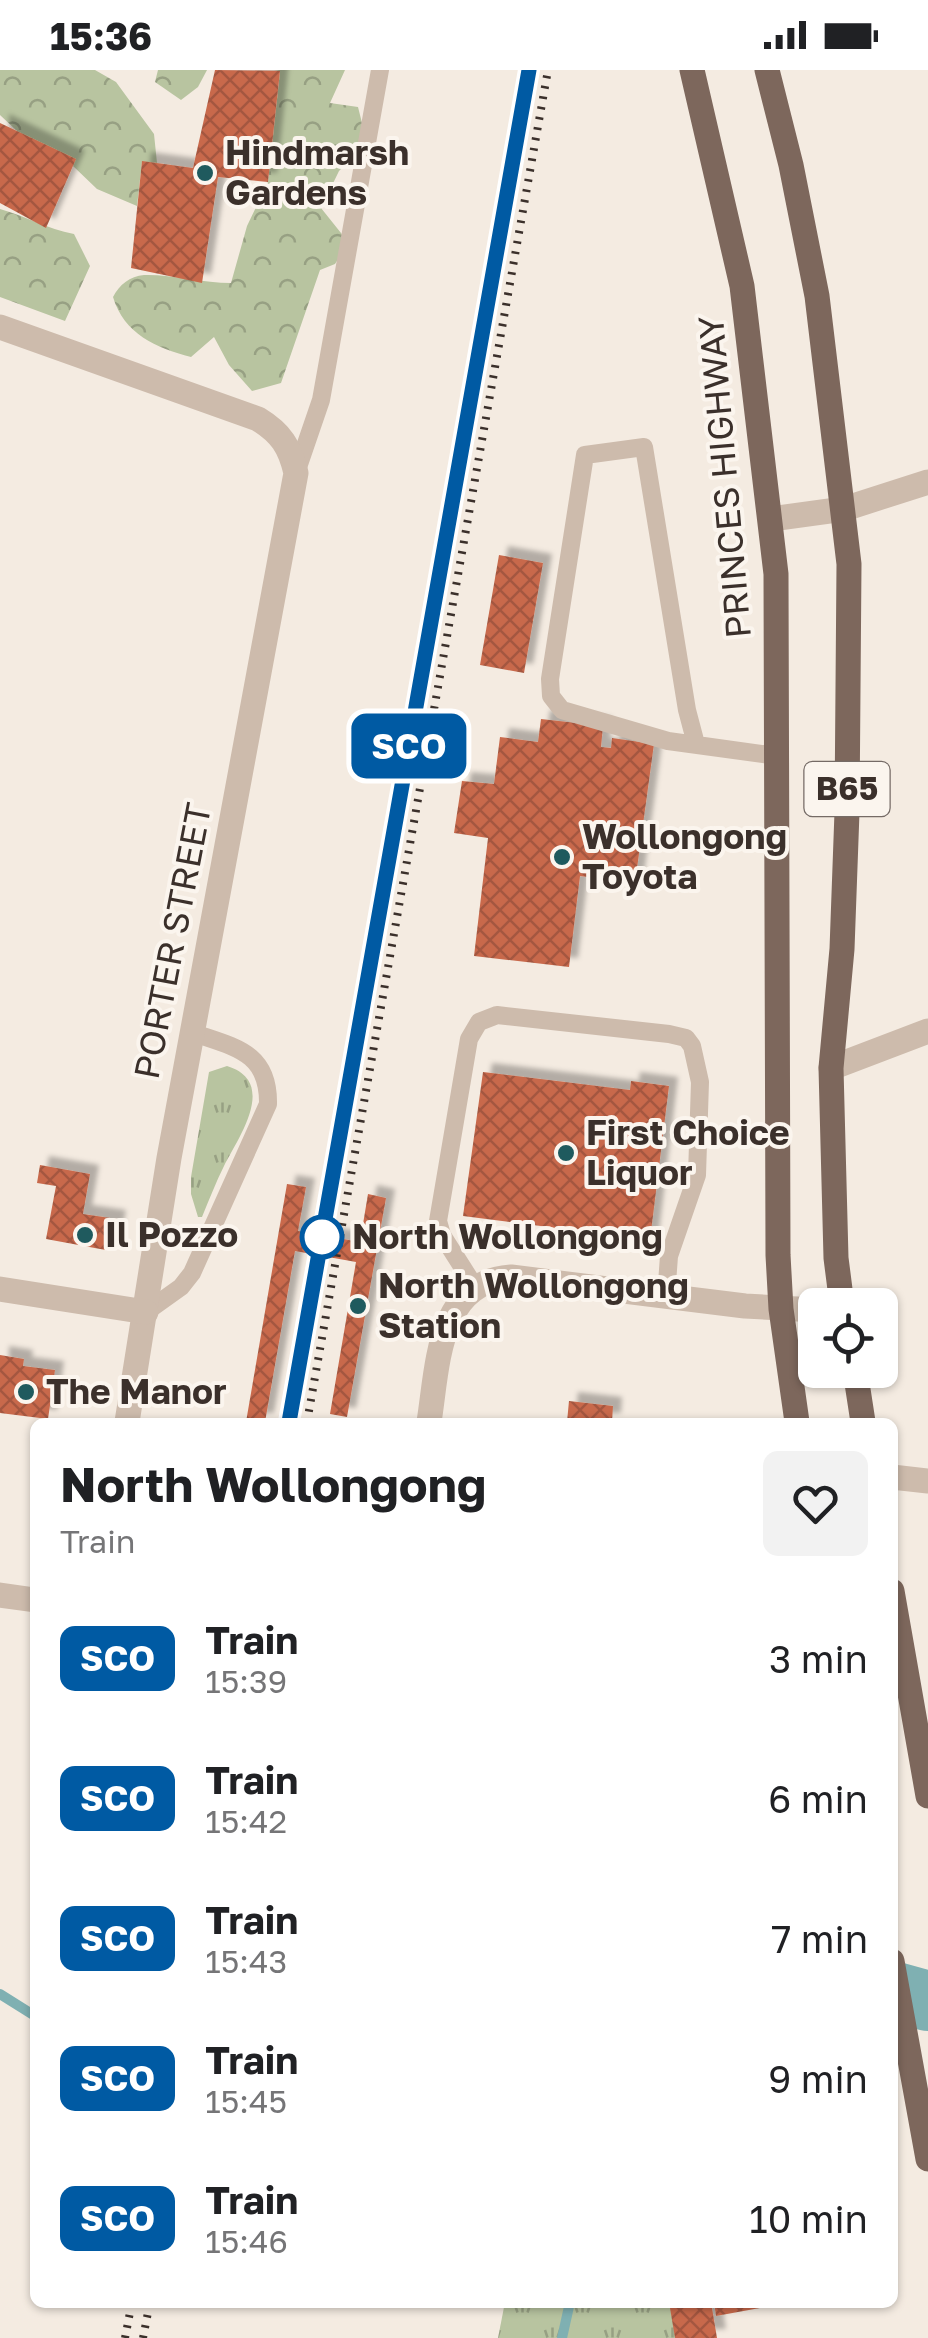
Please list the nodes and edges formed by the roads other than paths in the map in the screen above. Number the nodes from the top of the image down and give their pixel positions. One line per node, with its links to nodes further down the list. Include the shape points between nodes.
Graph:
1 (380, 70): 5 (lane, via 321,400)
2 (692, 70): 8 (main road, PRINCES HIGHWAY / B65, via 742,286)
3 (767, 70): 7 (main road, B65, via 817,296)
4 (0, 327): 5 (street, via 258,419 282,437)
5 (296, 473): 12 (street, PORTER STREET)
6 (928, 482): 7 (street)
7 (844, 509): 8 (street); 13 (main road, B65, via 847,812)
8 (771, 519): 10 (main road, PRINCES HIGHWAY / B65)
9 (696, 744): 9 (lane, via 562,710 551,696 585,455 644,447); 10 (lane)
10 (777, 756): 18 (main road, PRINCES HIGHWAY / B65)
11 (928, 1031): 13 (street)
12 (192, 1032): 20 (street, PORTER STREET); 20 (lane, via 258,1063 268,1104 192,1273)
13 (831, 1068): 14 (main road, B65)
14 (840, 1288)
15 (0, 1289): 20 (street)
16 (472, 1290): 17 (street, via 511,1277); 17 (lane, via 438,1220 469,1039 478,1022 497,1014 670,1034 692,1046 700,1082 697,1174 670,1256); 23 (street, via 446,1328)
17 (666, 1298): 18 (street)
18 (781, 1309): 19 (street); 24 (main road, PRINCES HIGHWAY / B65)
19 (798, 1310)
20 (146, 1312): 22 (street, PORTER STREET)
21 (858, 1388): 25 (main road)
22 (128, 1418)
23 (429, 1418)
24 (795, 1418)
25 (862, 1418)
26 (898, 1478): 27 (street)
27 (928, 1480)
28 (0, 1595): 29 (street)
29 (30, 1599)
30 (898, 1625): 31 (main road)
31 (928, 1796)
32 (898, 1993): 33 (main road)
33 (928, 2160)

